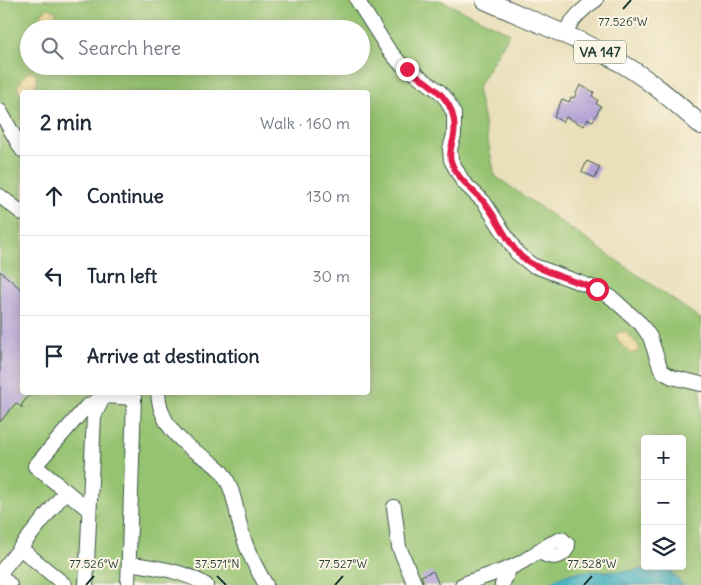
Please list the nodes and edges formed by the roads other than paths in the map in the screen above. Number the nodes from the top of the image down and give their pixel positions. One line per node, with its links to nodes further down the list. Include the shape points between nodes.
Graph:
1 (357, 0): 4 (street)
2 (485, 0): 6 (main road, VA 147)
3 (596, 0): 6 (street, via 571,21)
4 (370, 20)
5 (370, 21): 12 (street, via 399,62 448,100 454,114 451,160 463,182 484,202 517,253 532,265 597,289 612,298 646,331 663,372)
6 (563, 34): 8 (main road, VA 147, via 628,67 669,96)
7 (0, 111): 9 (street)
8 (701, 125)
9 (20, 146)
10 (0, 196): 11 (street)
11 (20, 211)
12 (701, 384)
13 (134, 395): 15 (street); 21 (street)
14 (158, 395): 30 (street, via 161,410 174,432 188,447 222,472 232,493 249,555)
15 (104, 396): 16 (street, via 86,407 35,466); 18 (street, via 94,416)
16 (66, 491): 18 (street); 19 (street)
17 (394, 507): 31 (street, via 399,547)
18 (89, 510): 27 (street)
19 (20, 548): 23 (street); 26 (street)
20 (539, 550): 22 (street)
21 (129, 563): 28 (street); 29 (street, via 174,571)
22 (510, 568): 24 (street); 32 (street)
23 (0, 574): 25 (street)
24 (468, 584)
25 (10, 585)
26 (65, 585)
27 (86, 585)
28 (128, 585)
29 (206, 585)
30 (266, 585)
31 (414, 585)
32 (502, 585)

